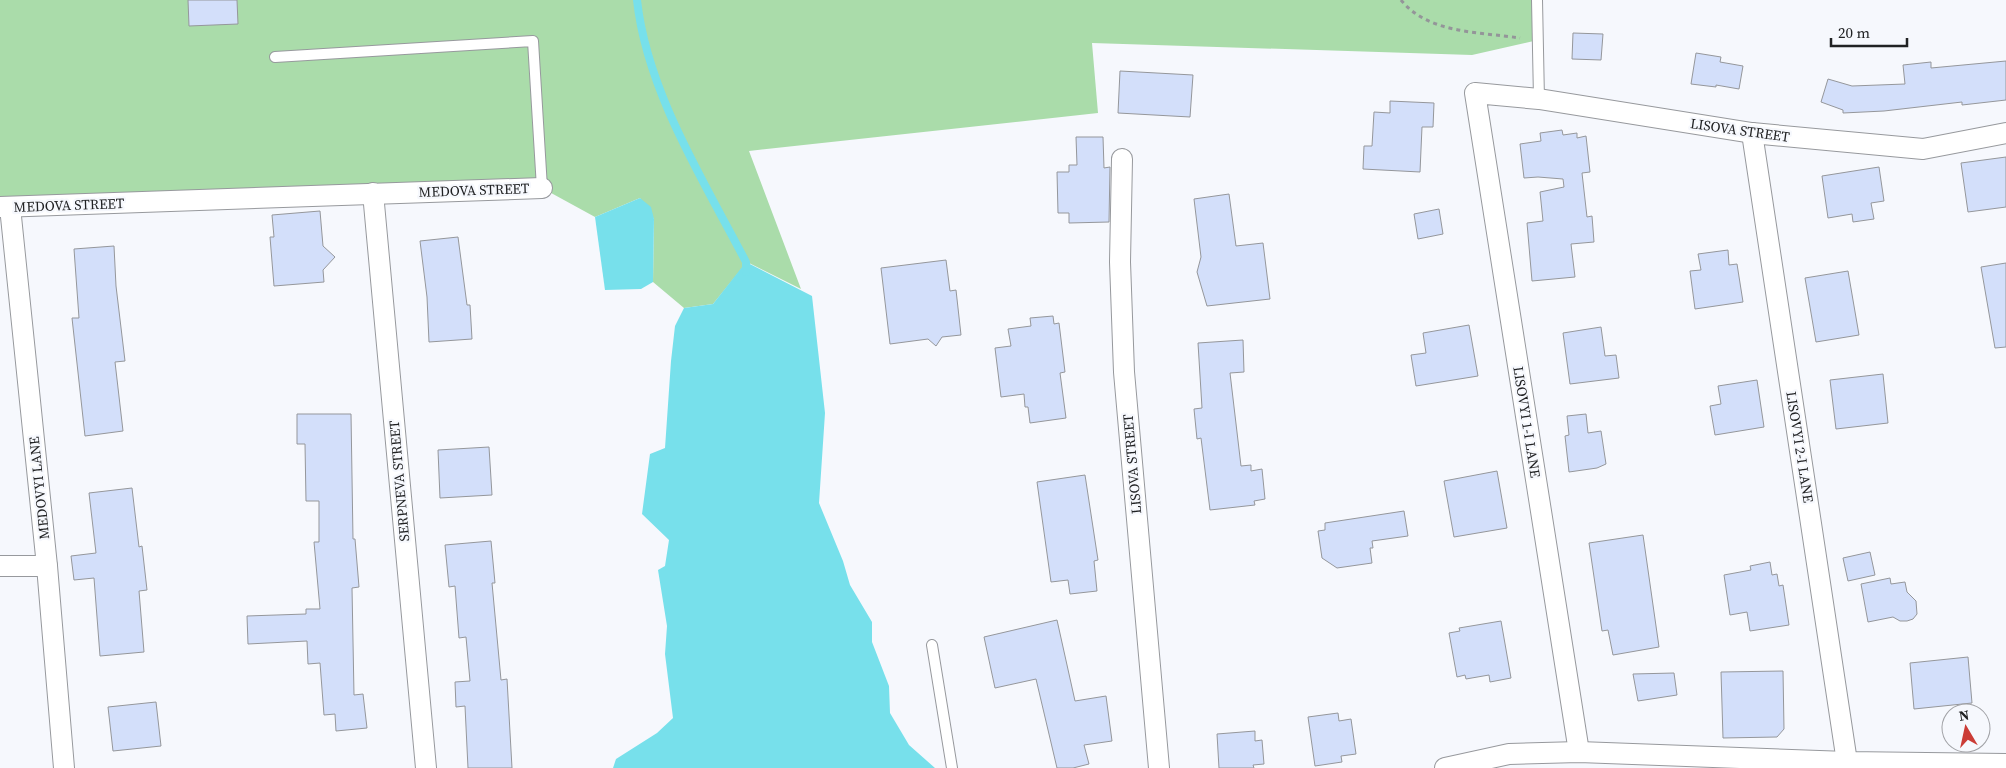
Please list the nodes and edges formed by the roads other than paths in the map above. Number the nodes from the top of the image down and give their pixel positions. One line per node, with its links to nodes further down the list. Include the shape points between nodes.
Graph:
1 (1537, 0): 4 (lane)
2 (275, 56): 8 (lane, MEDOVA STREET, via 533,40)
3 (1475, 93): 4 (street, LISOVA STREET); 14 (street, LISOVYI 1-I LANE)
4 (1539, 99): 5 (street, LISOVA STREET)
5 (1752, 133): 6 (street, LISOVA STREET, via 1923,149); 15 (street, LISOVYI 2-I LANE)
6 (2006, 133)
7 (1122, 159): 20 (street, LISOVA STREET, via 1120,262 1124,372)
8 (542, 188): 9 (street, MEDOVA STREET)
9 (373, 193): 10 (street, MEDOVA STREET); 18 (street, SERPNEVA STREET)
10 (5, 207): 12 (street, MEDOVYI LANE)
11 (0, 566): 12 (street)
12 (47, 566): 17 (street, MEDOVYI LANE)
13 (932, 645): 19 (lane)
14 (1579, 752): 15 (street); 21 (street, via 1509,754)
15 (1848, 762): 16 (street)
16 (2006, 764)
17 (64, 768)
18 (426, 768)
19 (952, 768)
20 (1159, 768)
21 (1445, 768)

